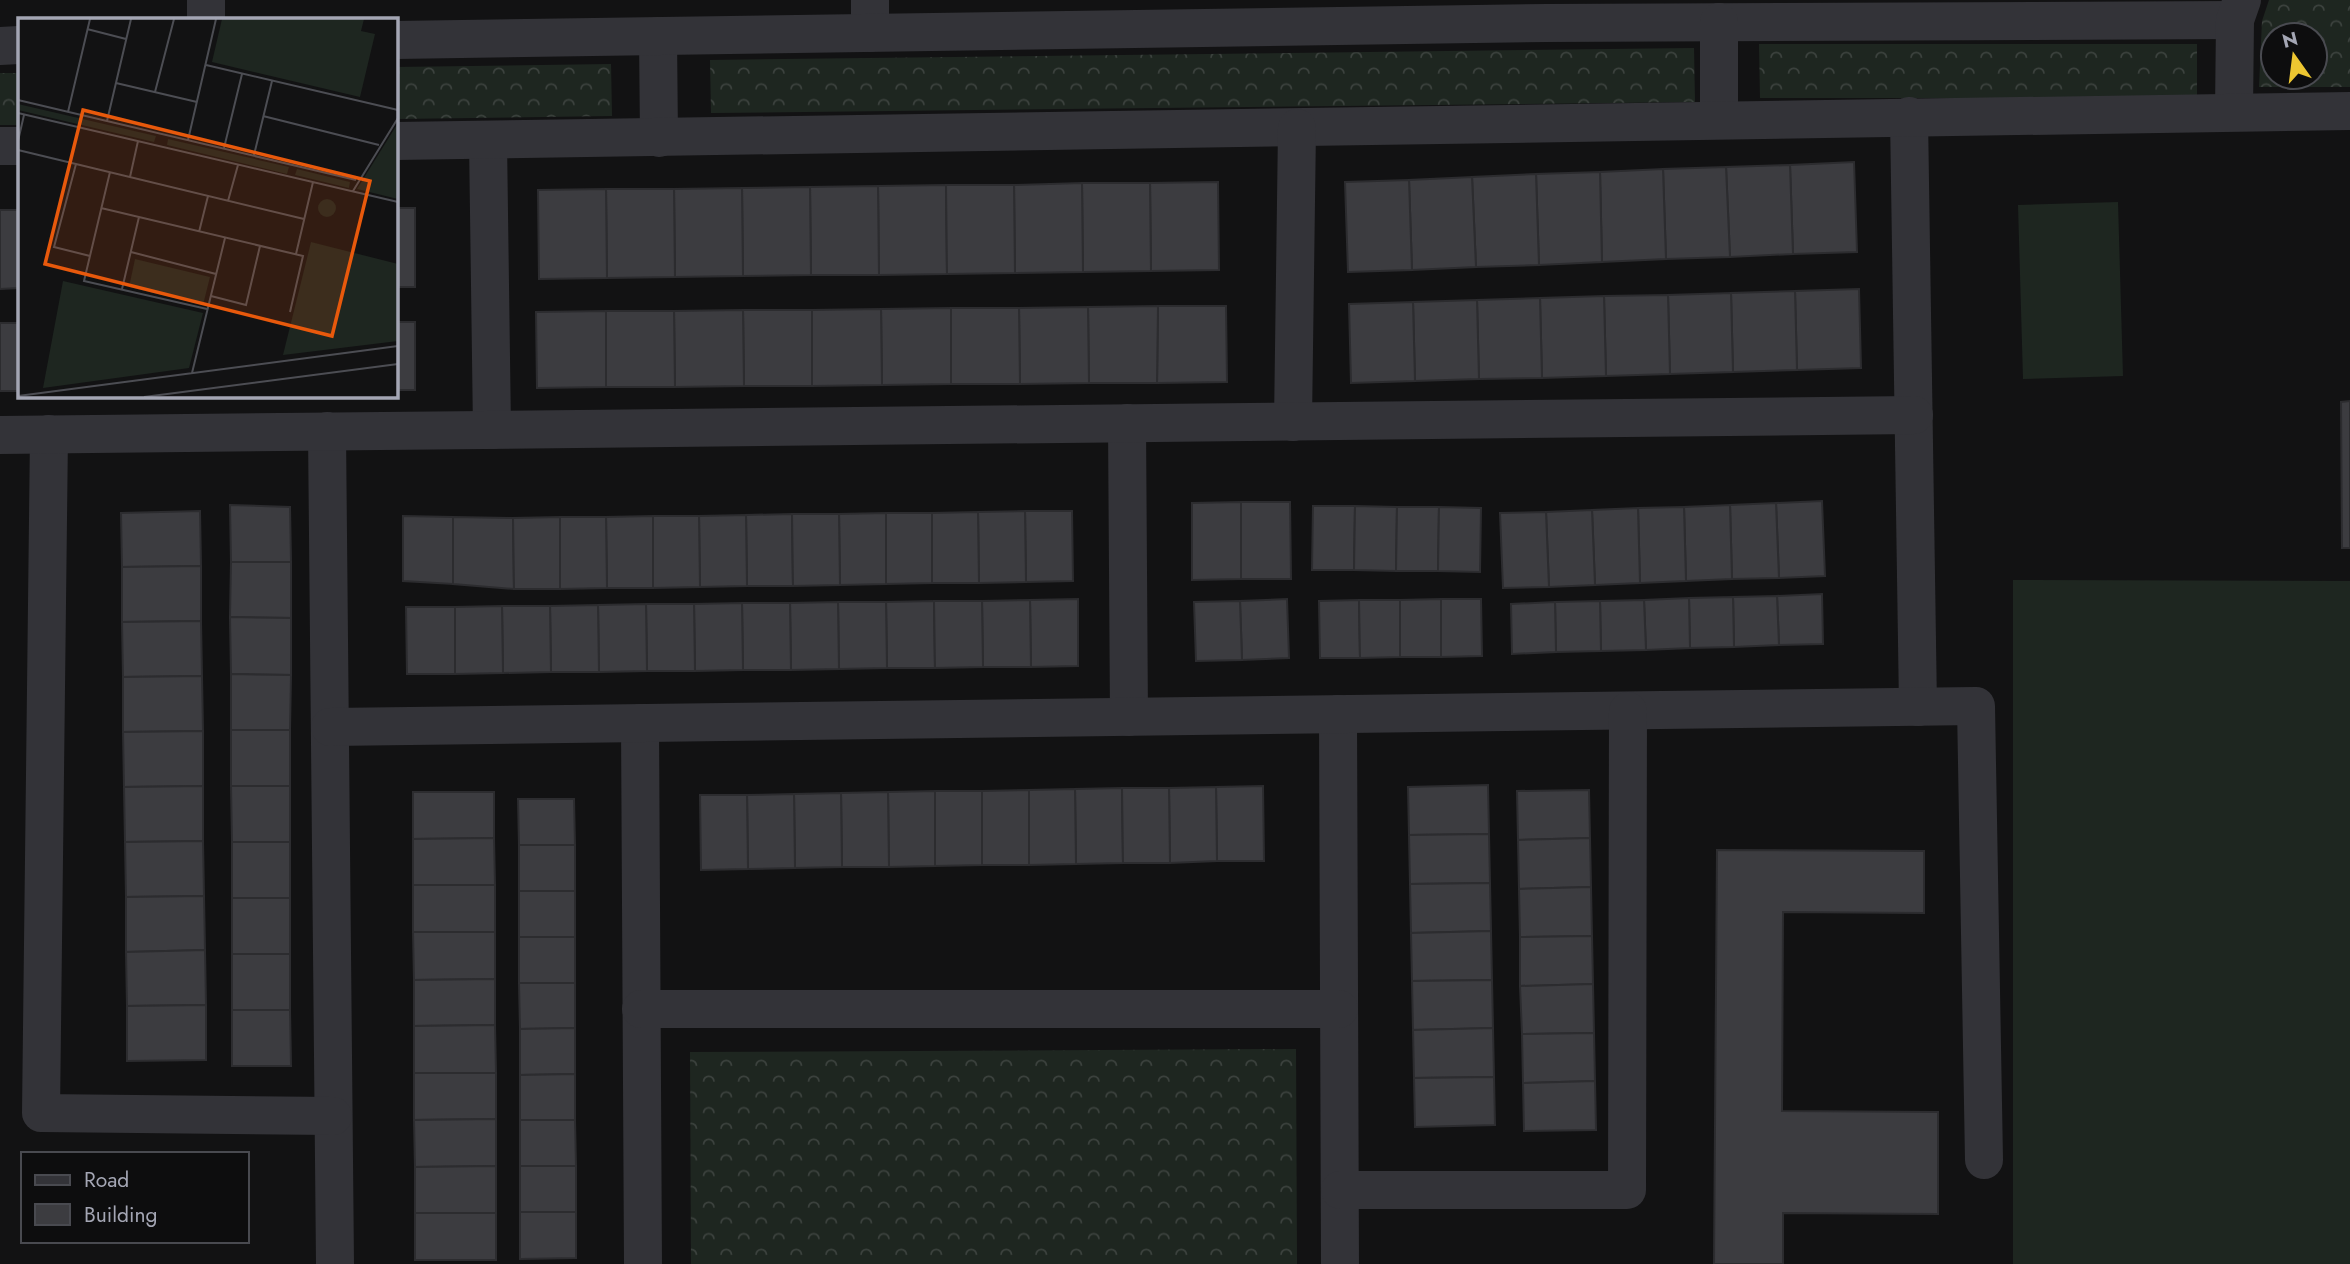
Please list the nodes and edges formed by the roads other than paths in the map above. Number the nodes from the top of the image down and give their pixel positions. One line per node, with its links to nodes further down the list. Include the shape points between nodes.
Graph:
1 (206, 0): 6 (street)
2 (2238, 10): 7 (street); 12 (street)
3 (1401, 12): 4 (street); 7 (street)
4 (1157, 14): 5 (street)
5 (870, 16): 8 (street)
6 (206, 18)
7 (1719, 22): 15 (street)
8 (659, 36): 9 (street); 17 (street)
9 (397, 40)
10 (18, 45): 11 (street)
11 (0, 46)
12 (2234, 111): 13 (street); 14 (street)
13 (2350, 111)
14 (1909, 116): 15 (street); 22 (street)
15 (1718, 120): 16 (street)
16 (1297, 128): 17 (street); 23 (street)
17 (659, 138): 18 (street)
18 (488, 140): 19 (street); 25 (street)
19 (397, 141)
20 (0, 146): 21 (street)
21 (18, 146)
22 (1914, 415): 23 (street); 29 (street)
23 (1293, 422): 24 (street)
24 (1127, 424): 25 (street); 32 (street)
25 (492, 430): 26 (street)
26 (327, 432): 27 (street); 34 (street)
27 (49, 434): 28 (street); 37 (street, via 41,1112)
28 (0, 435)
29 (1918, 707): 30 (street); 38 (street, via 1976,706)
30 (1628, 711): 31 (street); 39 (street, via 1627,1190)
31 (1338, 714): 32 (street); 36 (street)
32 (1129, 717): 33 (street)
33 (640, 723): 34 (street); 35 (street)
34 (330, 727): 37 (street)
35 (641, 1009): 36 (street); 41 (street)
36 (1339, 1009): 39 (street)
37 (333, 1116): 40 (street)
38 (1984, 1160)
39 (1340, 1190): 42 (street)
40 (335, 1264)
41 (643, 1264)
42 (1340, 1264)

